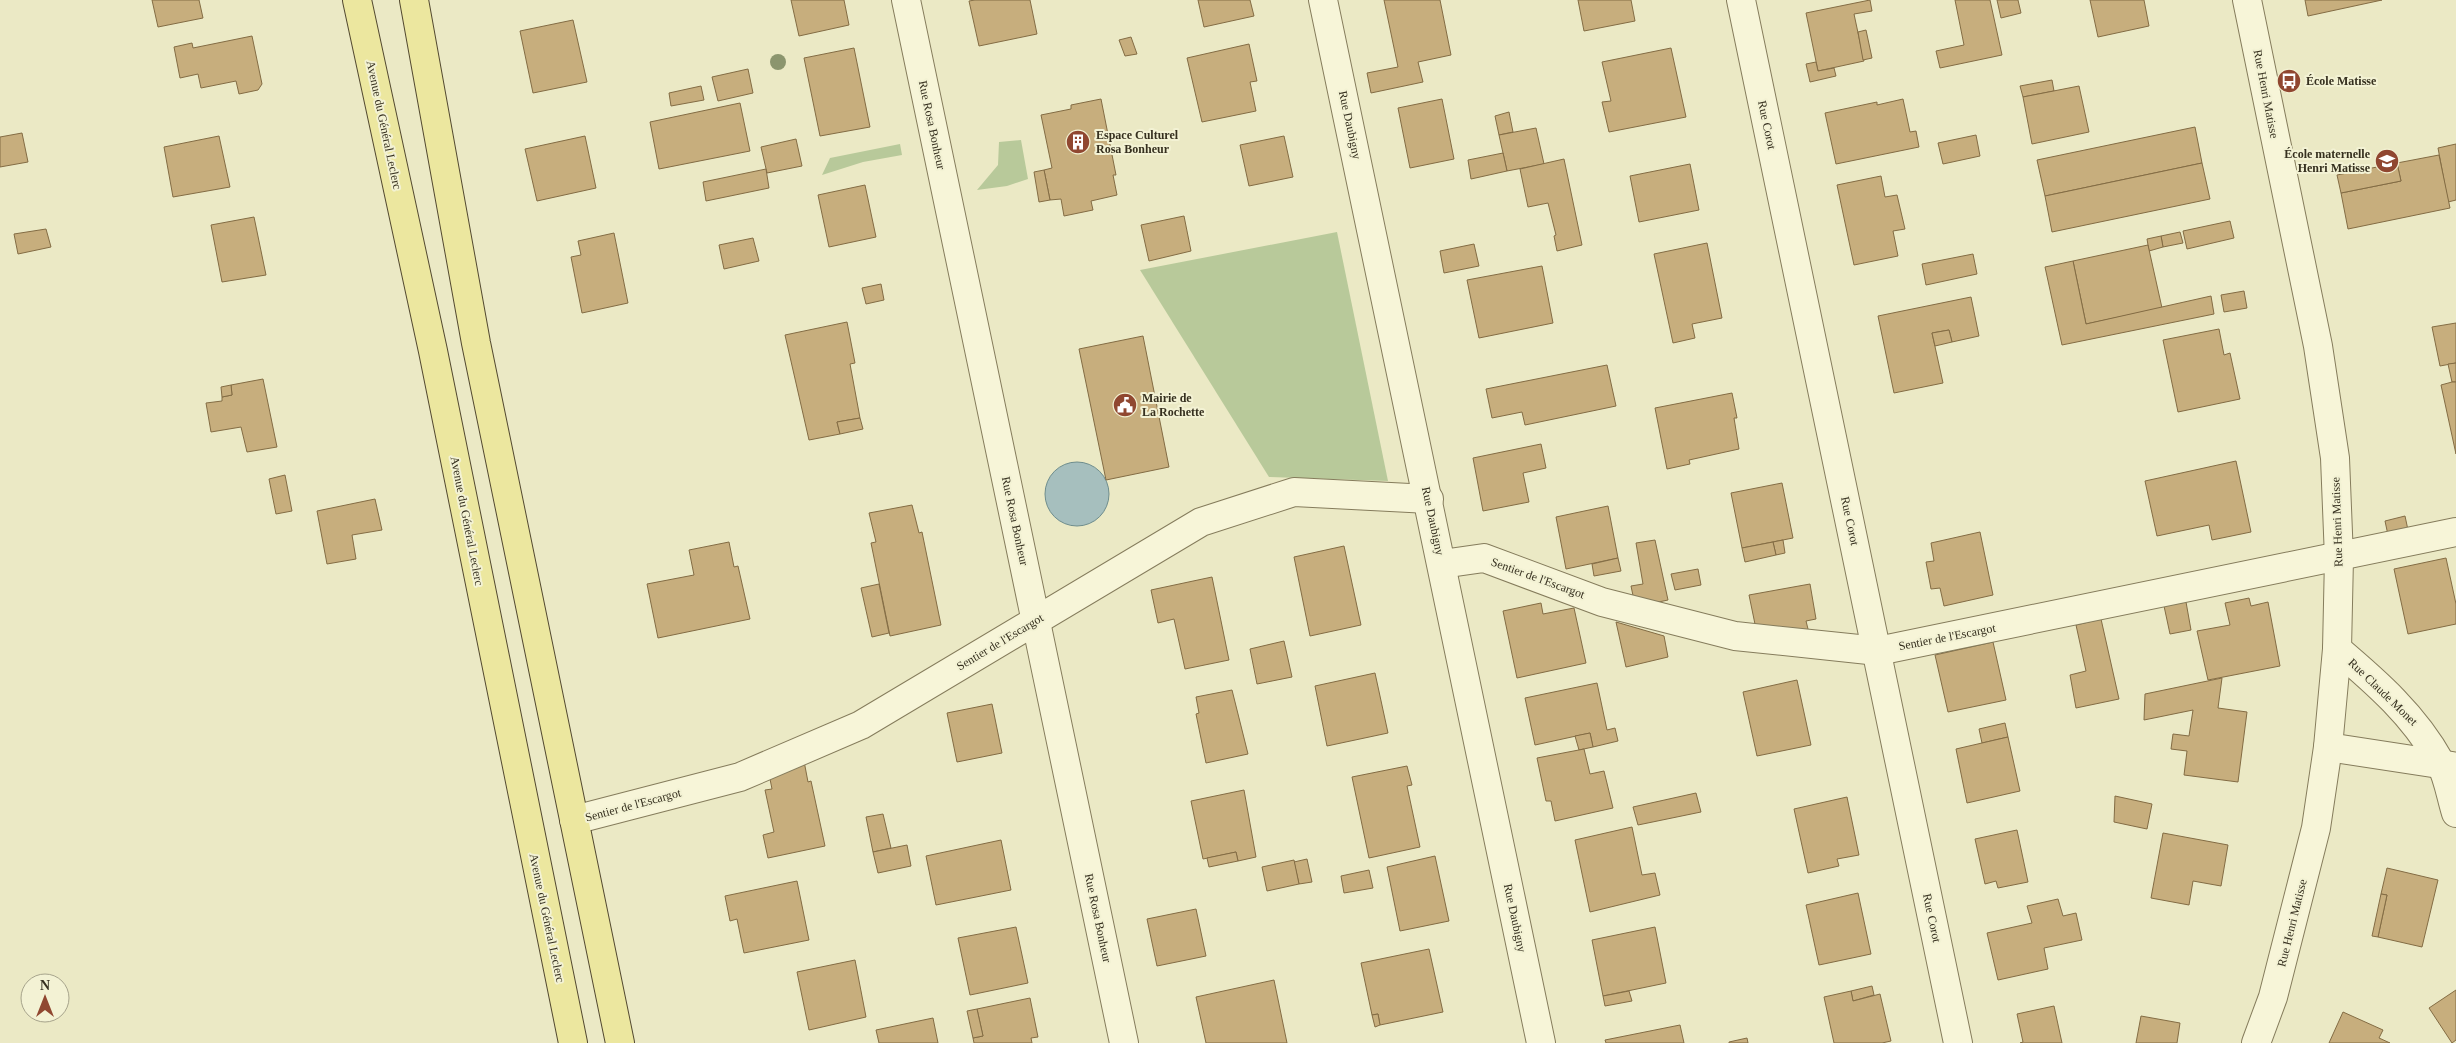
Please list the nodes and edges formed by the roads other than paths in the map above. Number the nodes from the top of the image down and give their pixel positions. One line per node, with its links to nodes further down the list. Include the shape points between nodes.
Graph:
1 (357, 0): 18 (main road, Avenue du Général Leclerc, via 430,341)
2 (414, 0): 17 (main road, via 476,344)
3 (906, 0): 11 (street, Rue Rosa Bonheur)
4 (1323, 0): 7 (street, Rue Daubigny)
5 (1740, 0): 13 (street, Rue Corot)
6 (2247, 0): 9 (street, Rue Henri Matisse, via 2318,346 2335,458)
7 (1428, 499): 10 (street, Rue Daubigny); 11 (street, Sentier de l'Escargot, via 1294,492 1201,522)
8 (2456, 532): 9 (street, Sentier de l'Escargot)
9 (2339, 558): 12 (street, Rue Henri Matisse); 13 (street, Sentier de l'Escargot)
10 (1442, 564): 13 (street, Sentier de l'Escargot, via 1484,558 1602,602 1735,636); 21 (street, Rue Daubigny)
11 (1036, 621): 17 (street, Sentier de l'Escargot, via 861,725 740,777); 20 (street, Rue Rosa Bonheur)
12 (2337, 649): 14 (street, Rue Henri Matisse); 15 (street, Rue Claude Monet, via 2416,723)
13 (1878, 651): 22 (street, Rue Corot)
14 (2328, 747): 15 (street); 23 (street, Rue Henri Matisse, via 2316,828 2273,997)
15 (2448, 765): 16 (street, Rue Claude Monet)
16 (2456, 813)
17 (574, 820): 19 (main road)
18 (572, 1043)
19 (620, 1043)
20 (1124, 1043)
21 (1541, 1043)
22 (1958, 1043)
23 (2256, 1043)

